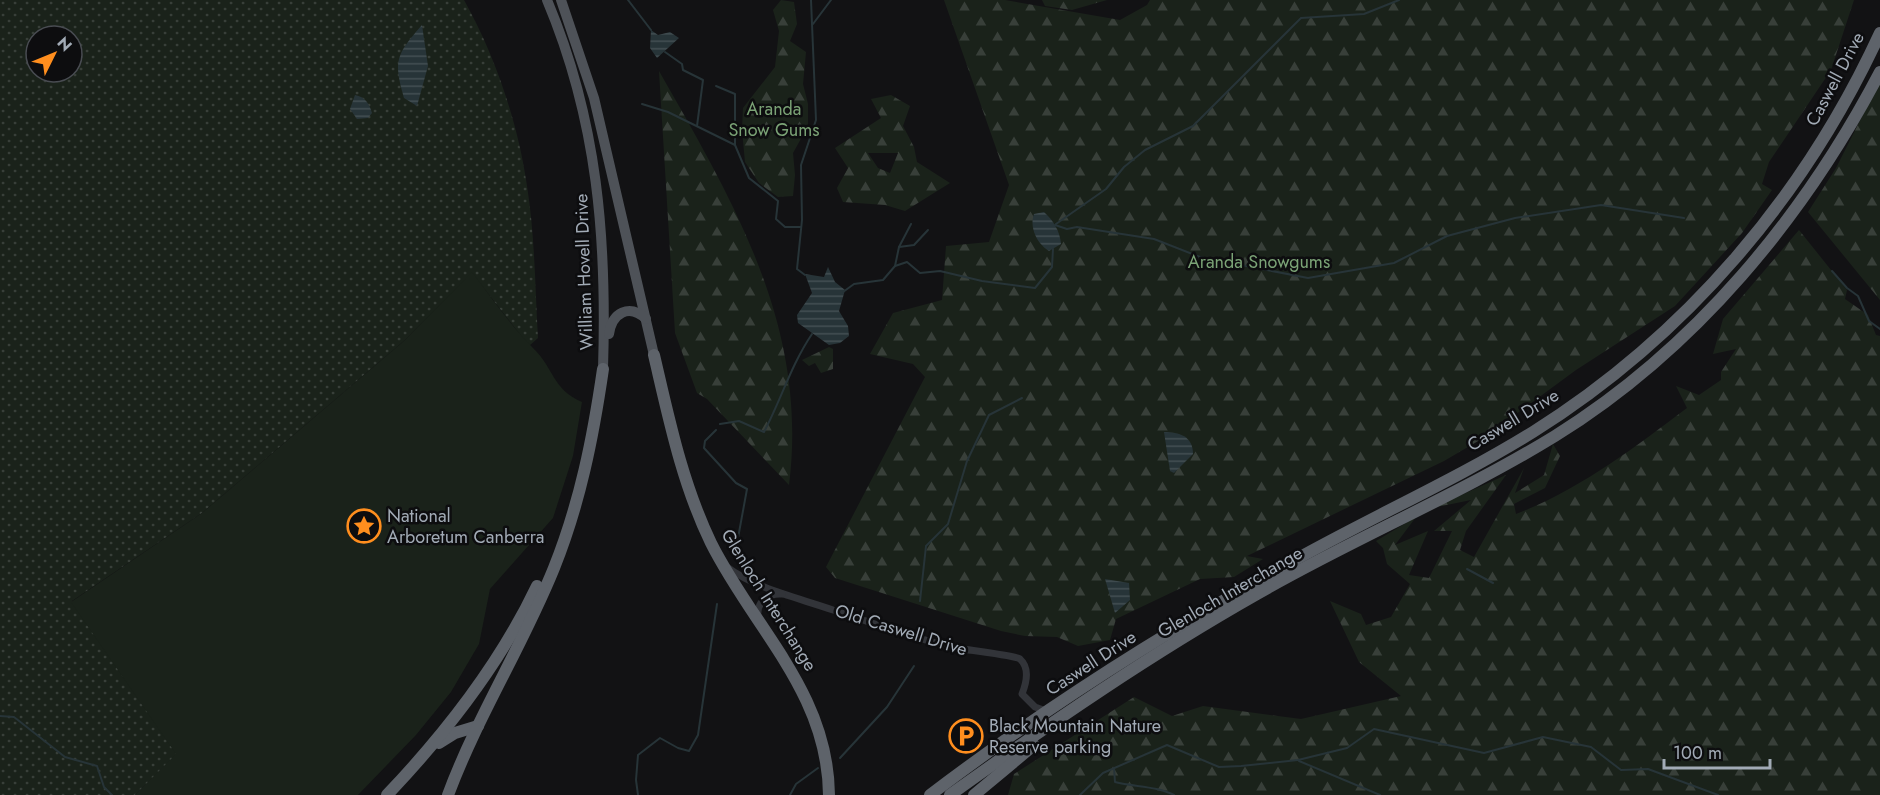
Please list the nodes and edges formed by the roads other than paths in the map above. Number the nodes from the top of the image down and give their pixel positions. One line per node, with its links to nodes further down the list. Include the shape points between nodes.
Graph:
1 (547, 0): 7 (main road, William Hovell Drive, via 585,114 596,173 604,266)
2 (561, 0): 5 (main road, William Hovell Drive, via 594,98)
3 (1880, 33): 14 (highway, Caswell Drive, via 1830,129 1766,222 1699,298 1618,371 1533,432 1257,581)
4 (1880, 72): 10 (highway, Caswell Drive, via 1837,149 1779,231 1728,290 1664,353 1557,434)
5 (646, 319): 6 (main road, Glenloch Interchange); 7 (main road, via 632,312 615,316 610,324)
6 (654, 355): 9 (highway, Glenloch Interchange, via 691,497)
7 (603, 369): 8 (highway)
8 (588, 460): 15 (highway, via 554,568); 16 (highway, via 554,549 521,618 480,683)
9 (721, 561): 11 (street, Old Caswell Drive, via 743,577); 12 (highway, Glenloch Interchange)
10 (1319, 561): 13 (highway, Glenloch Interchange, via 1206,623)
11 (785, 594): 12 (street, via 773,594 764,600 758,610); 14 (street, Old Caswell Drive, via 937,644 1017,658 1026,673 1022,694 1037,708)
12 (760, 623): 19 (highway, Glenloch Interchange, via 813,711 825,748)
13 (1131, 672): 21 (highway, Glenloch Interchange); 22 (highway)
14 (1049, 712): 20 (highway)
15 (478, 726): 16 (highway, via 450,736); 18 (highway)
16 (427, 753): 17 (highway)
17 (387, 795)
18 (448, 795)
19 (829, 795)
20 (930, 795)
21 (950, 795)
22 (974, 795)

